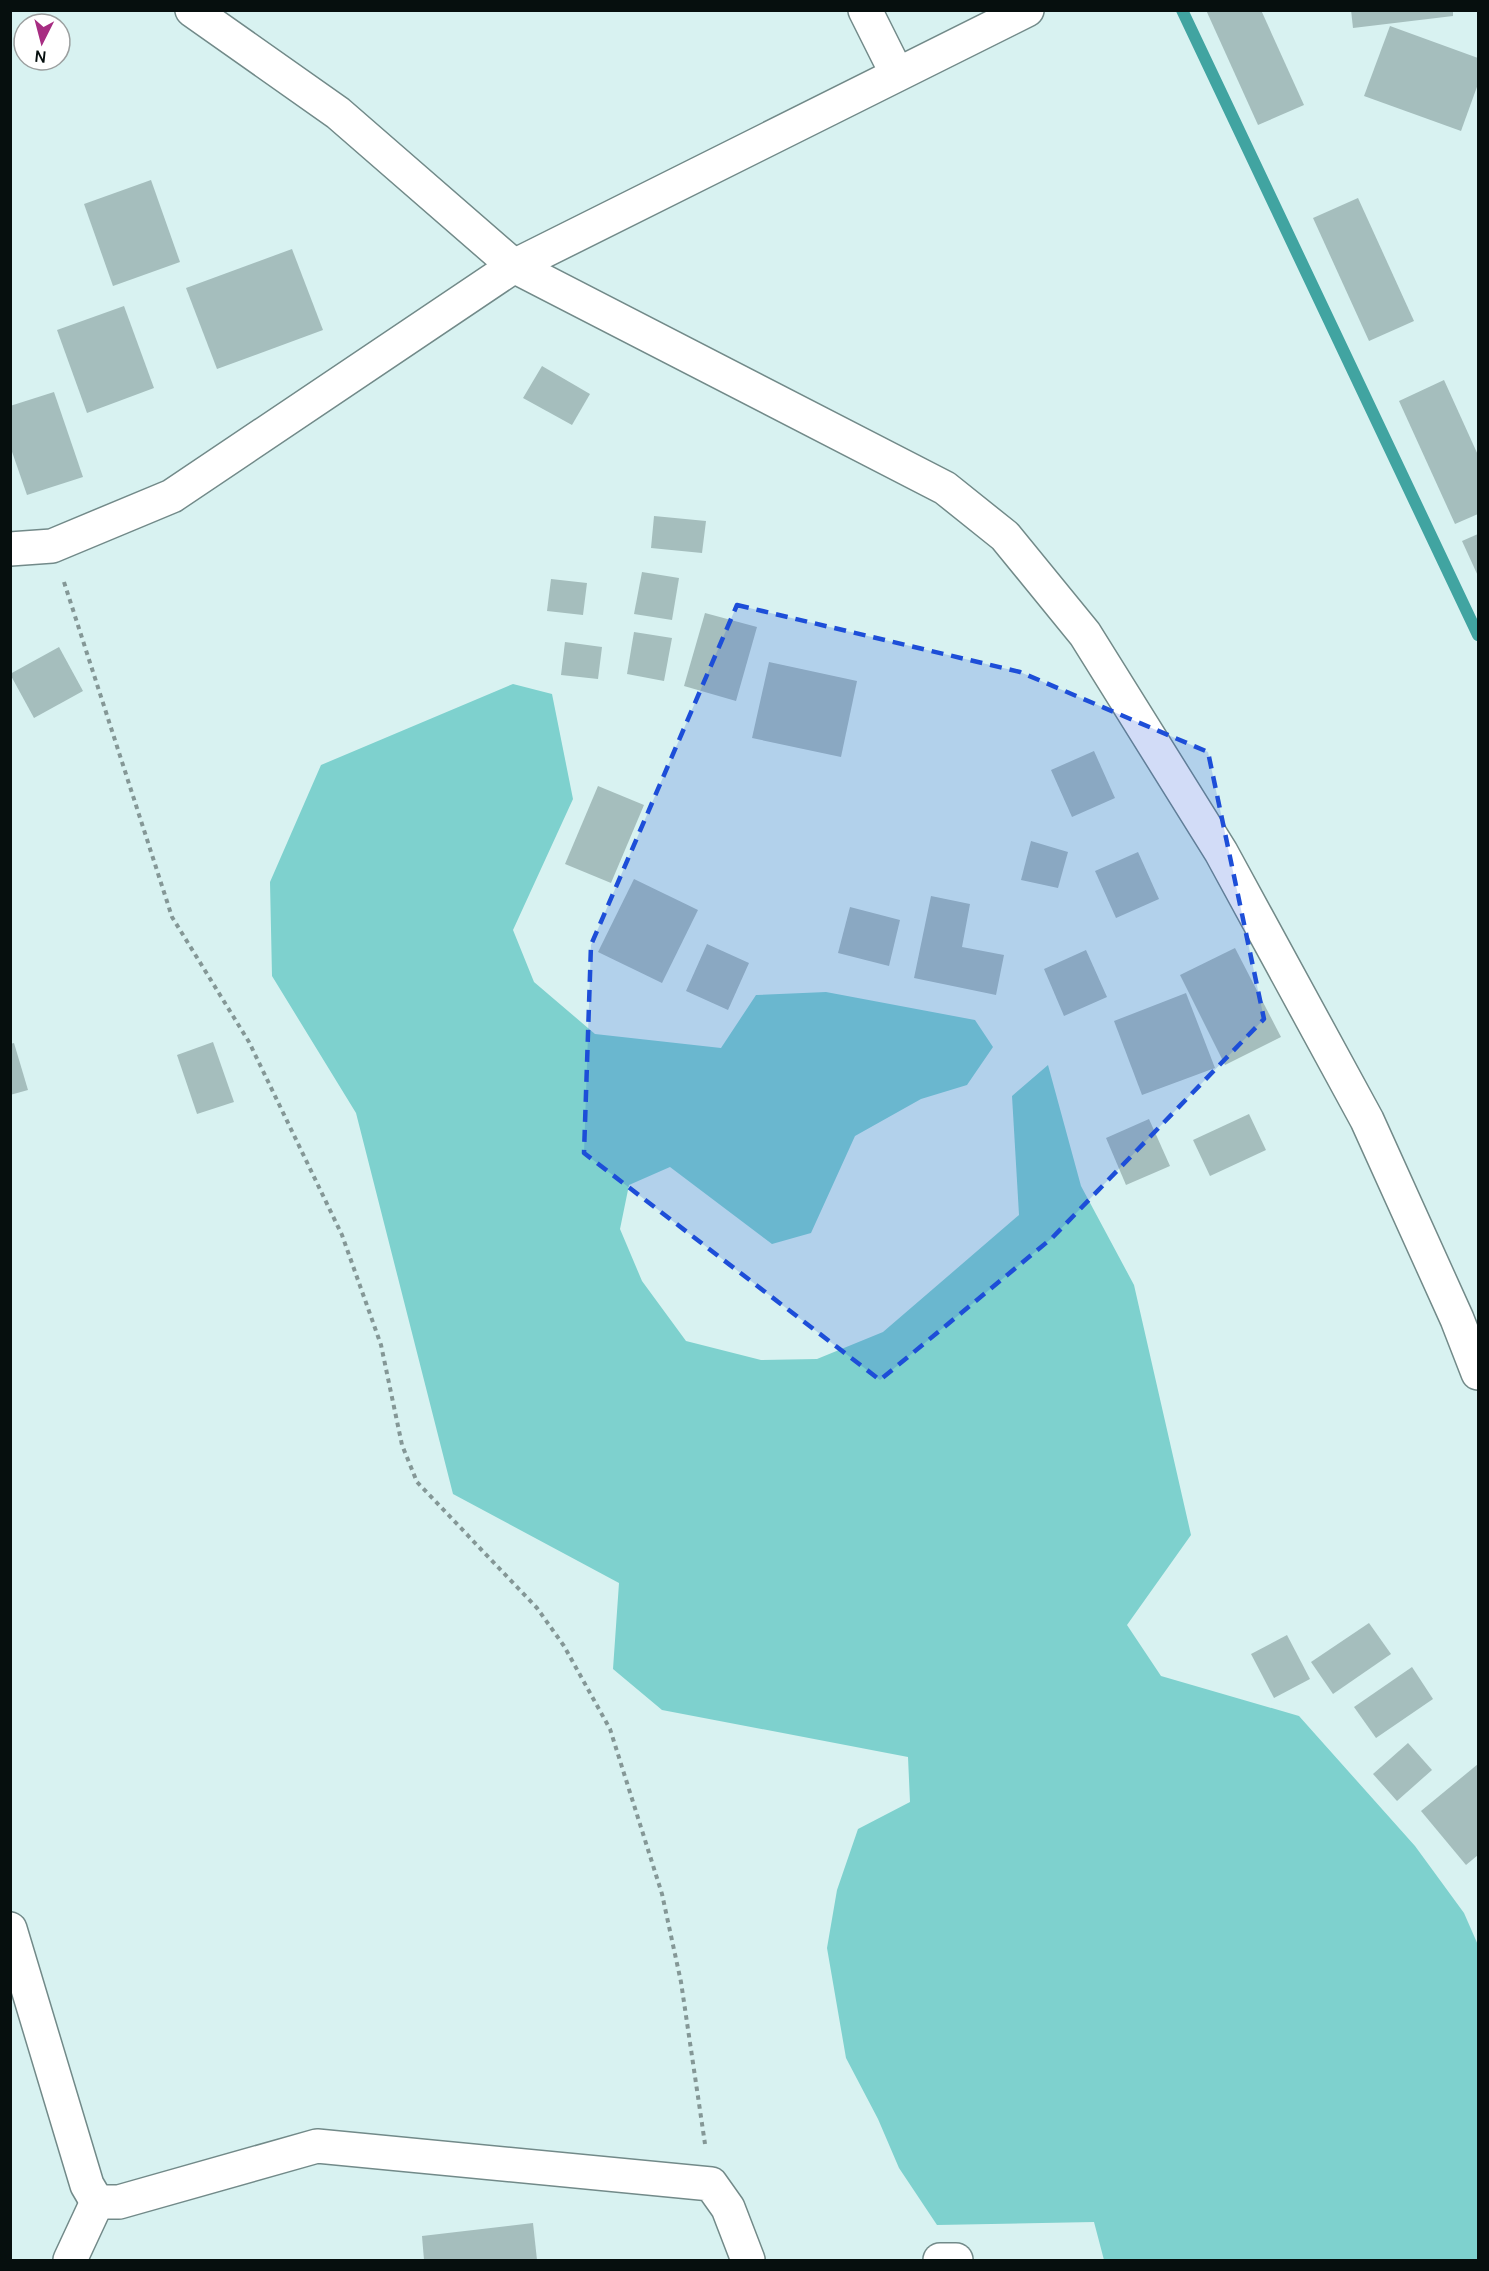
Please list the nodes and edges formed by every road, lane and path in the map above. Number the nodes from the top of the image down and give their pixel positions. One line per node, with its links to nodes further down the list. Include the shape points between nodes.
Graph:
1 (192, 10): 5 (street, via 338,113)
2 (865, 10): 4 (street)
3 (1027, 10): 4 (street)
4 (897, 74): 5 (street)
5 (514, 266): 6 (street, via 172,496); 8 (street, via 945,488 1005,536 1085,634 1221,852)
6 (52, 546): 7 (street); 11 (path, via 172,917 249,1042 342,1235 381,1345 402,1445 417,1482 537,1608 564,1646 610,1729 663,1894 681,1982)
7 (10, 549)
8 (1468, 1312): 9 (street)
9 (1479, 1373)
10 (10, 1929): 12 (street, via 87,2185)
11 (711, 2184): 12 (street, via 317,2146 120,2202); 14 (street, via 728,2208)
12 (97, 2202): 13 (street)
13 (70, 2260)
14 (748, 2260)
15 (940, 2260): 16 (street)
16 (956, 2260)

